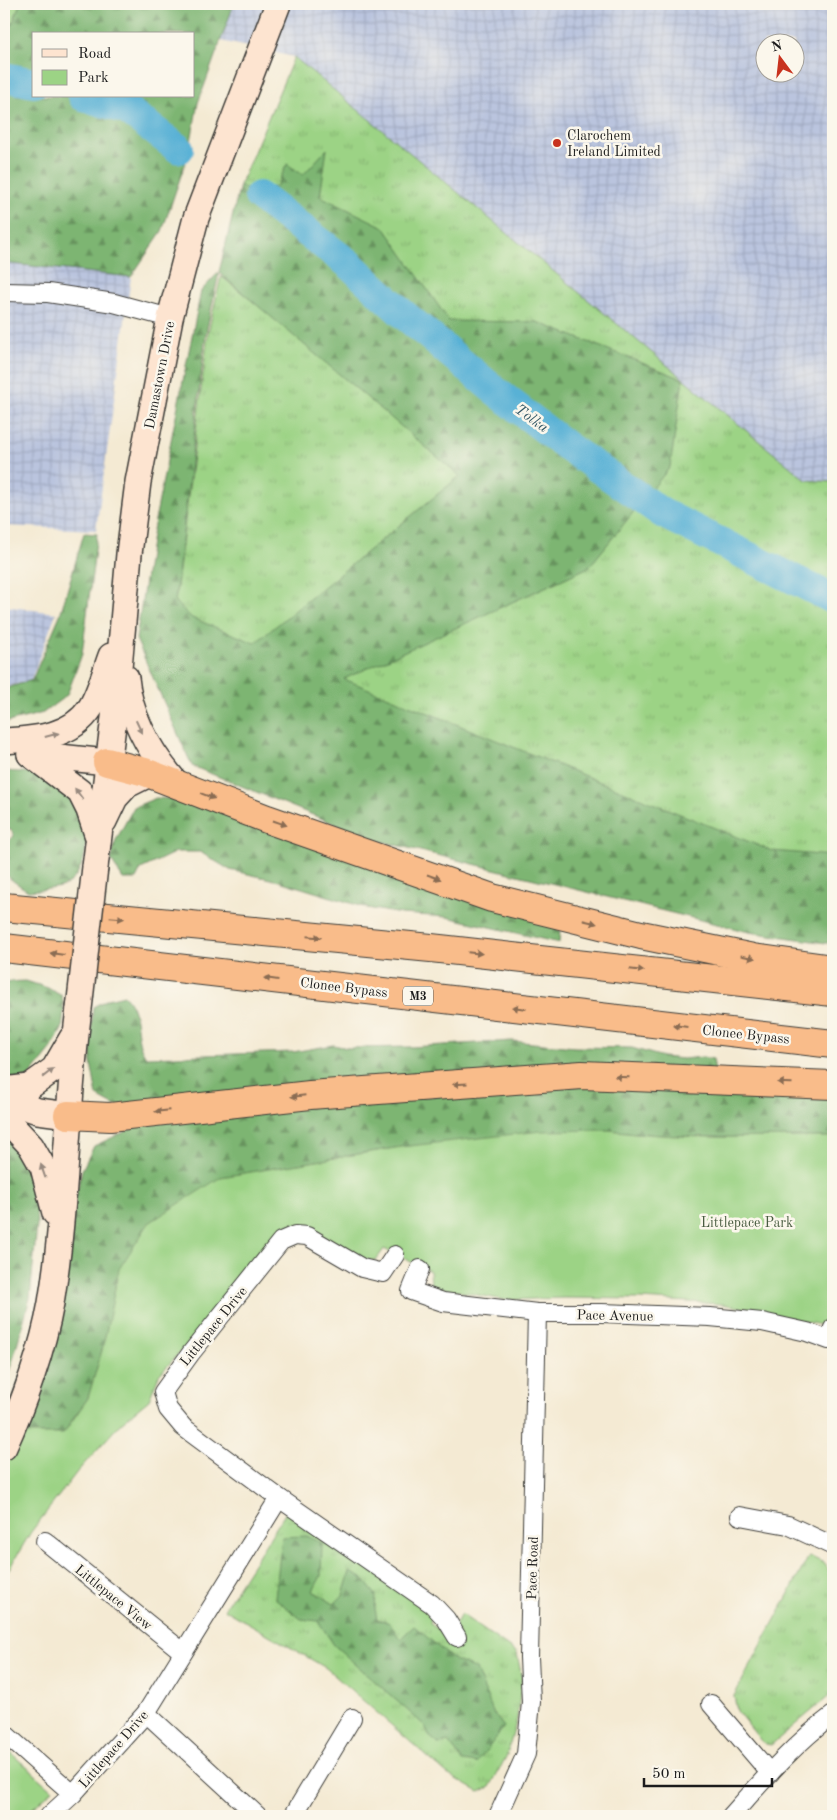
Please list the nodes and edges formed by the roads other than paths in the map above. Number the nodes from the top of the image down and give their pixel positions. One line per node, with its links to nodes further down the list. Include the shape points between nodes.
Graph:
1 (278, 4): 3 (street, Damastown Drive, via 196,218)
2 (4, 292): 3 (street, via 48,293 114,303)
3 (170, 318): 4 (street, Damastown Drive, via 138,482)
4 (122, 628): 5 (street, one-way to 4, via 57,734 83,718 92,706); 8 (street, Damastown Drive); 10 (street, one-way to 10, via 133,714 159,764)
5 (4, 741)
6 (4, 751): 7 (street)
7 (30, 754): 8 (street); 11 (street, one-way to 7, via 80,792)
8 (107, 762): 9 (highway); 11 (street, Damastown Drive)
9 (149, 774): 10 (highway); 11 (street, via 127,785 115,798)
10 (177, 784): 14 (highway, one-way to 14, via 492,898 660,939 753,958)
11 (98, 836): 16 (street, Damastown Drive, bridge)
12 (4, 907): 15 (highway, one-way to 15, via 441,949)
13 (4, 948): 17 (highway, Clonee Bypass / M3, one-way to 13)
14 (833, 969)
15 (833, 992)
16 (78, 1020): 19 (street, one-way to 16, via 29,1087 54,1069); 21 (street, Damastown Drive)
17 (833, 1044)
18 (833, 1085): 21 (highway, one-way to 21, via 582,1075 310,1095 110,1117)
19 (4, 1090)
20 (4, 1100): 21 (street, via 38,1111)
21 (68, 1115): 23 (street, Damastown Drive)
22 (4, 1117): 23 (street, one-way to 22, via 43,1167 31,1146)
23 (60, 1235): 28 (street, Damastown Drive, via 50,1305 18,1416)
24 (394, 1255): 29 (street, Littlepace Drive, via 383,1273 362,1268 307,1236 295,1235 281,1241 164,1392 168,1409 183,1427)
25 (420, 1269): 26 (street, Pace Avenue, via 411,1291 443,1302)
26 (537, 1313): 27 (street, Pace Avenue, via 651,1315 762,1322 829,1340); 45 (street, Pace Road, via 530,1720 526,1754)
27 (833, 1328)
28 (4, 1447)
29 (279, 1498): 33 (street, Littlepace Drive, via 432,1604); 34 (street, Littlepace Drive)
30 (740, 1516): 32 (street, via 788,1525)
31 (45, 1541): 34 (street, Littlepace View)
32 (833, 1546)
33 (457, 1636)
34 (183, 1652): 36 (street, Littlepace Drive)
35 (711, 1704): 40 (street)
36 (146, 1713): 41 (street, Littlepace Drive); 43 (street)
37 (833, 1715): 40 (street, via 807,1735)
38 (352, 1718): 44 (street)
39 (4, 1733): 41 (street)
40 (770, 1773): 46 (street)
41 (73, 1794): 42 (street, Littlepace Drive)
42 (55, 1815)
43 (258, 1816)
44 (293, 1816)
45 (498, 1816)
46 (731, 1816)

